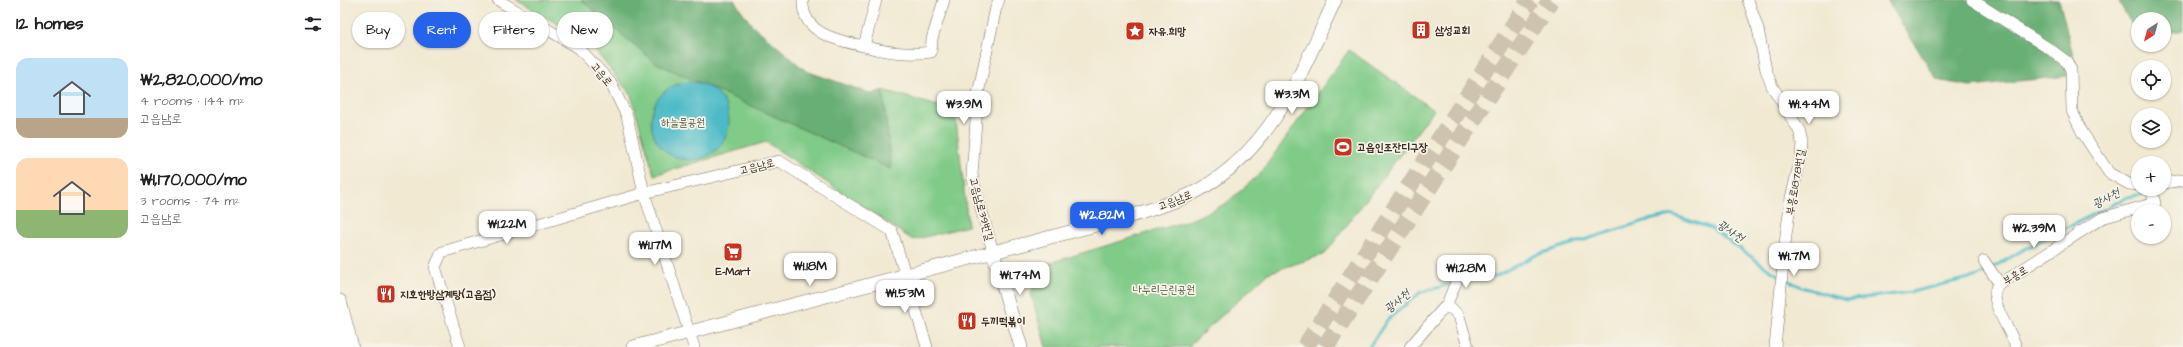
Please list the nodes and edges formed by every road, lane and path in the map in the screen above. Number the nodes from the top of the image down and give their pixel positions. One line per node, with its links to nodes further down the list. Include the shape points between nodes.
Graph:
1 (498, 0): 13 (street, 고읍로, via 580,48 610,82 627,116)
2 (803, 0): 9 (street, via 809,21 819,32 833,40)
3 (876, 0): 9 (street)
4 (944, 0): 9 (street, via 932,39 931,52 908,55)
5 (999, 0): 15 (street, 고읍남로39번길, via 978,94 972,175)
6 (1335, 0): 15 (street, 고읍남로, via 1294,86 1274,121 1228,170 1199,190 1158,207)
7 (1972, 0): 12 (street, via 2067,62 2071,70 2072,111 2082,132 2109,173)
8 (1752, 1): 33 (street, 부흥로1878번길, via 1772,86 1798,130 1802,143 1786,235)
9 (864, 46)
10 (2183, 180): 11 (street)
11 (2171, 181)
12 (2131, 184)
13 (644, 193): 18 (street, 고읍남로, via 779,161 892,231); 23 (street); 26 (street, 고읍남로, via 442,252 435,267)
14 (2154, 197): 19 (street, 부흥로, via 2102,218)
15 (993, 252): 18 (street, 고읍남로); 30 (street)
16 (1984, 262): 19 (street)
17 (1464, 265): 21 (street)
18 (906, 274): 23 (street, 고읍남로); 29 (street, 고읍남로)
19 (1999, 283): 34 (street, 부흥로, via 1994,291 1995,301)
20 (340, 301): 22 (street)
21 (1447, 304): 31 (street); 32 (street, via 1459,316)
22 (346, 323): 24 (street, via 341,335); 25 (street)
23 (688, 332): 27 (street, 고읍남로); 28 (street)
24 (342, 347)
25 (352, 347)
26 (460, 347)
27 (633, 347)
28 (694, 347)
29 (927, 347)
30 (1021, 347)
31 (1410, 347)
32 (1468, 347)
33 (1776, 347)
34 (2016, 347)

